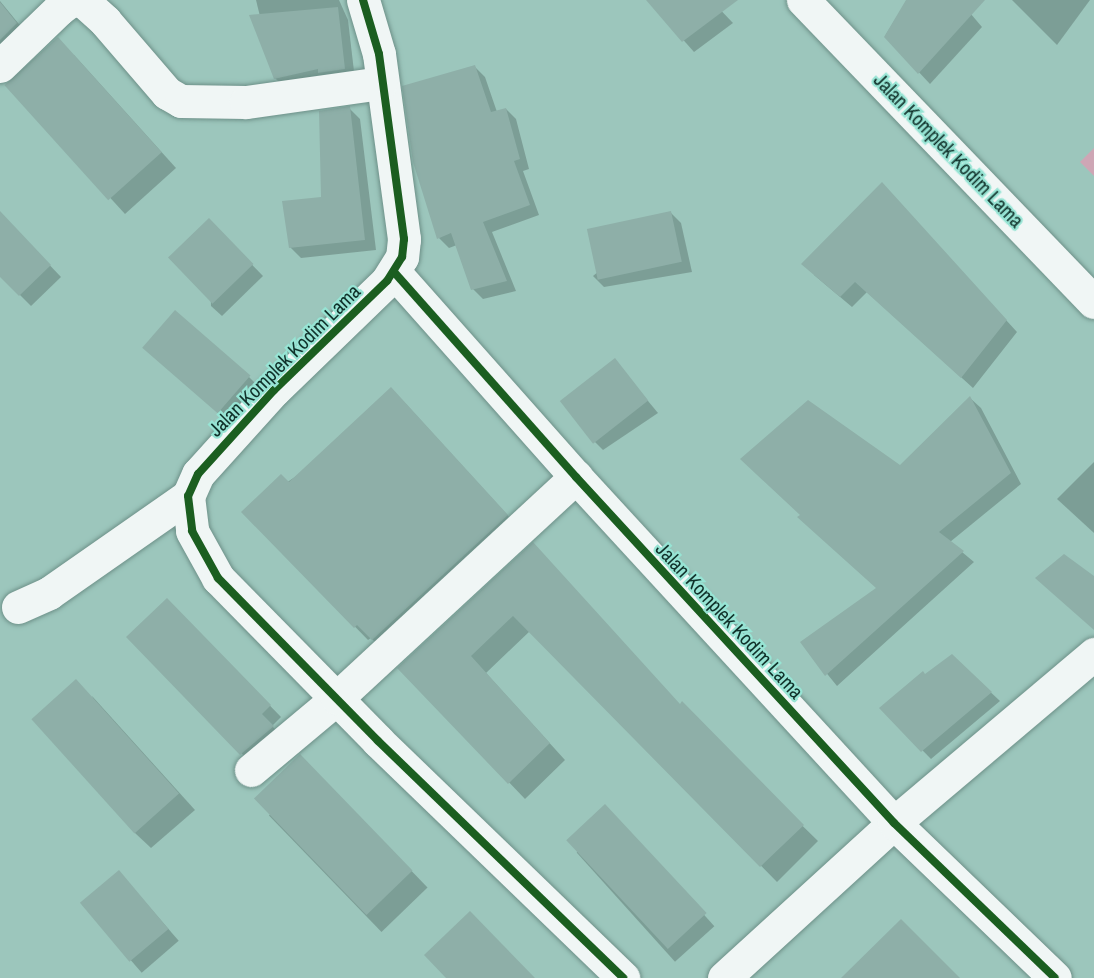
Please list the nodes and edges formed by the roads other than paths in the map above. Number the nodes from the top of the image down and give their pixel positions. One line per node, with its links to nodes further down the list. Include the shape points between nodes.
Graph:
1 (363, 0): 5 (street, Jalan Komplek Kodim Lama, via 379,54)
2 (803, 0): 7 (street, Jalan Komplek Kodim Lama)
3 (54, 5): 4 (street); 5 (street, via 71,0 91,6 166,93 181,101 246,102)
4 (0, 66)
5 (381, 82): 6 (street, Jalan Komplek Kodim Lama, via 404,248)
6 (394, 272): 8 (street, Jalan Komplek Kodim Lama); 9 (street, Jalan Komplek Kodim Lama, via 218,449 198,474)
7 (1094, 302)
8 (576, 477): 12 (street); 14 (street, Jalan Komplek Kodim Lama)
9 (188, 496): 10 (street, via 49,593); 12 (street, via 192,531 218,578)
10 (18, 607)
11 (1094, 654): 14 (street)
12 (337, 698): 13 (street); 15 (street)
13 (251, 770)
14 (894, 823): 16 (street); 17 (street, Jalan Komplek Kodim Lama)
15 (623, 978)
16 (724, 978)
17 (1055, 978)

